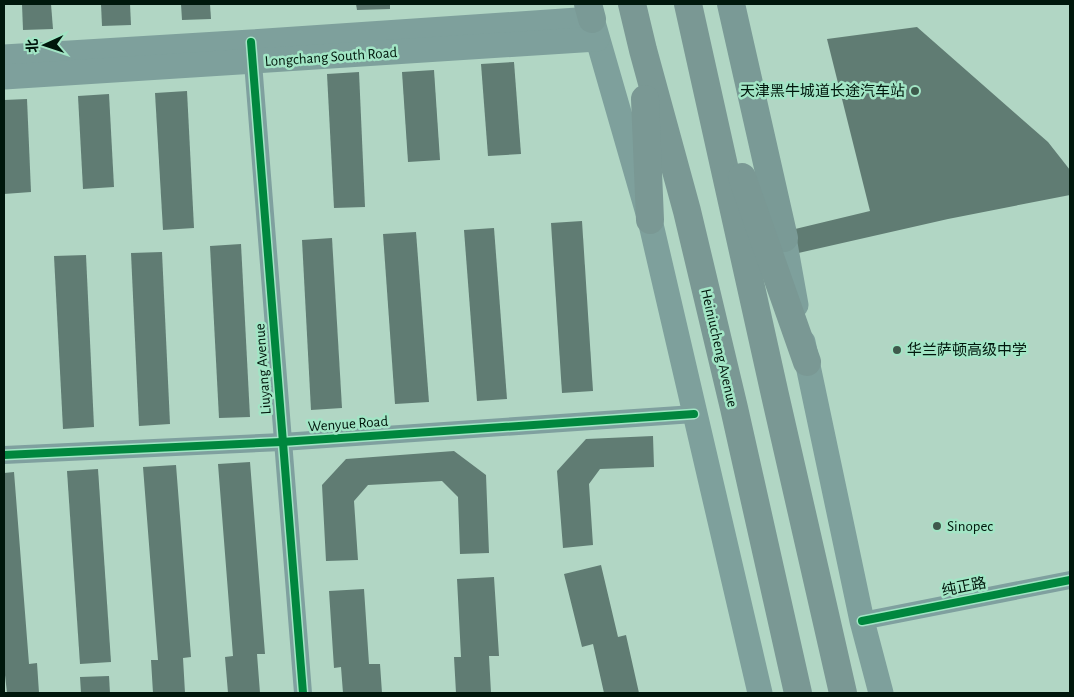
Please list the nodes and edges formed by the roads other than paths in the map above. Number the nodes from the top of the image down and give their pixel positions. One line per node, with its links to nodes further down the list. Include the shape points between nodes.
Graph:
1 (632, 4): 5 (highway, Heiniucheng Avenue)
2 (688, 4): 8 (highway)
3 (731, 4): 11 (main road)
4 (592, 21): 6 (main road, Longchang South Road); 10 (main road)
5 (643, 50): 10 (highway); 20 (highway, Heiniucheng Avenue, via 687,211)
6 (252, 52): 7 (main road, Longchang South Road); 9 (main road, Longchang South Road); 14 (street, Liuyang Avenue)
7 (4, 57)
8 (702, 64): 12 (highway); 21 (highway)
9 (4, 77)
10 (650, 220): 13 (main road)
11 (784, 238): 12 (main road)
12 (807, 362): 17 (main road)
13 (694, 414): 14 (street, Wenyue Road); 19 (main road)
14 (282, 442): 15 (street, Wenyue Road); 18 (street, Liuyang Avenue)
15 (4, 455)
16 (1070, 580): 17 (street, 纯正路)
17 (862, 621): 22 (main road)
18 (303, 693)
19 (760, 693)
20 (798, 693)
21 (843, 693)
22 (881, 693)

